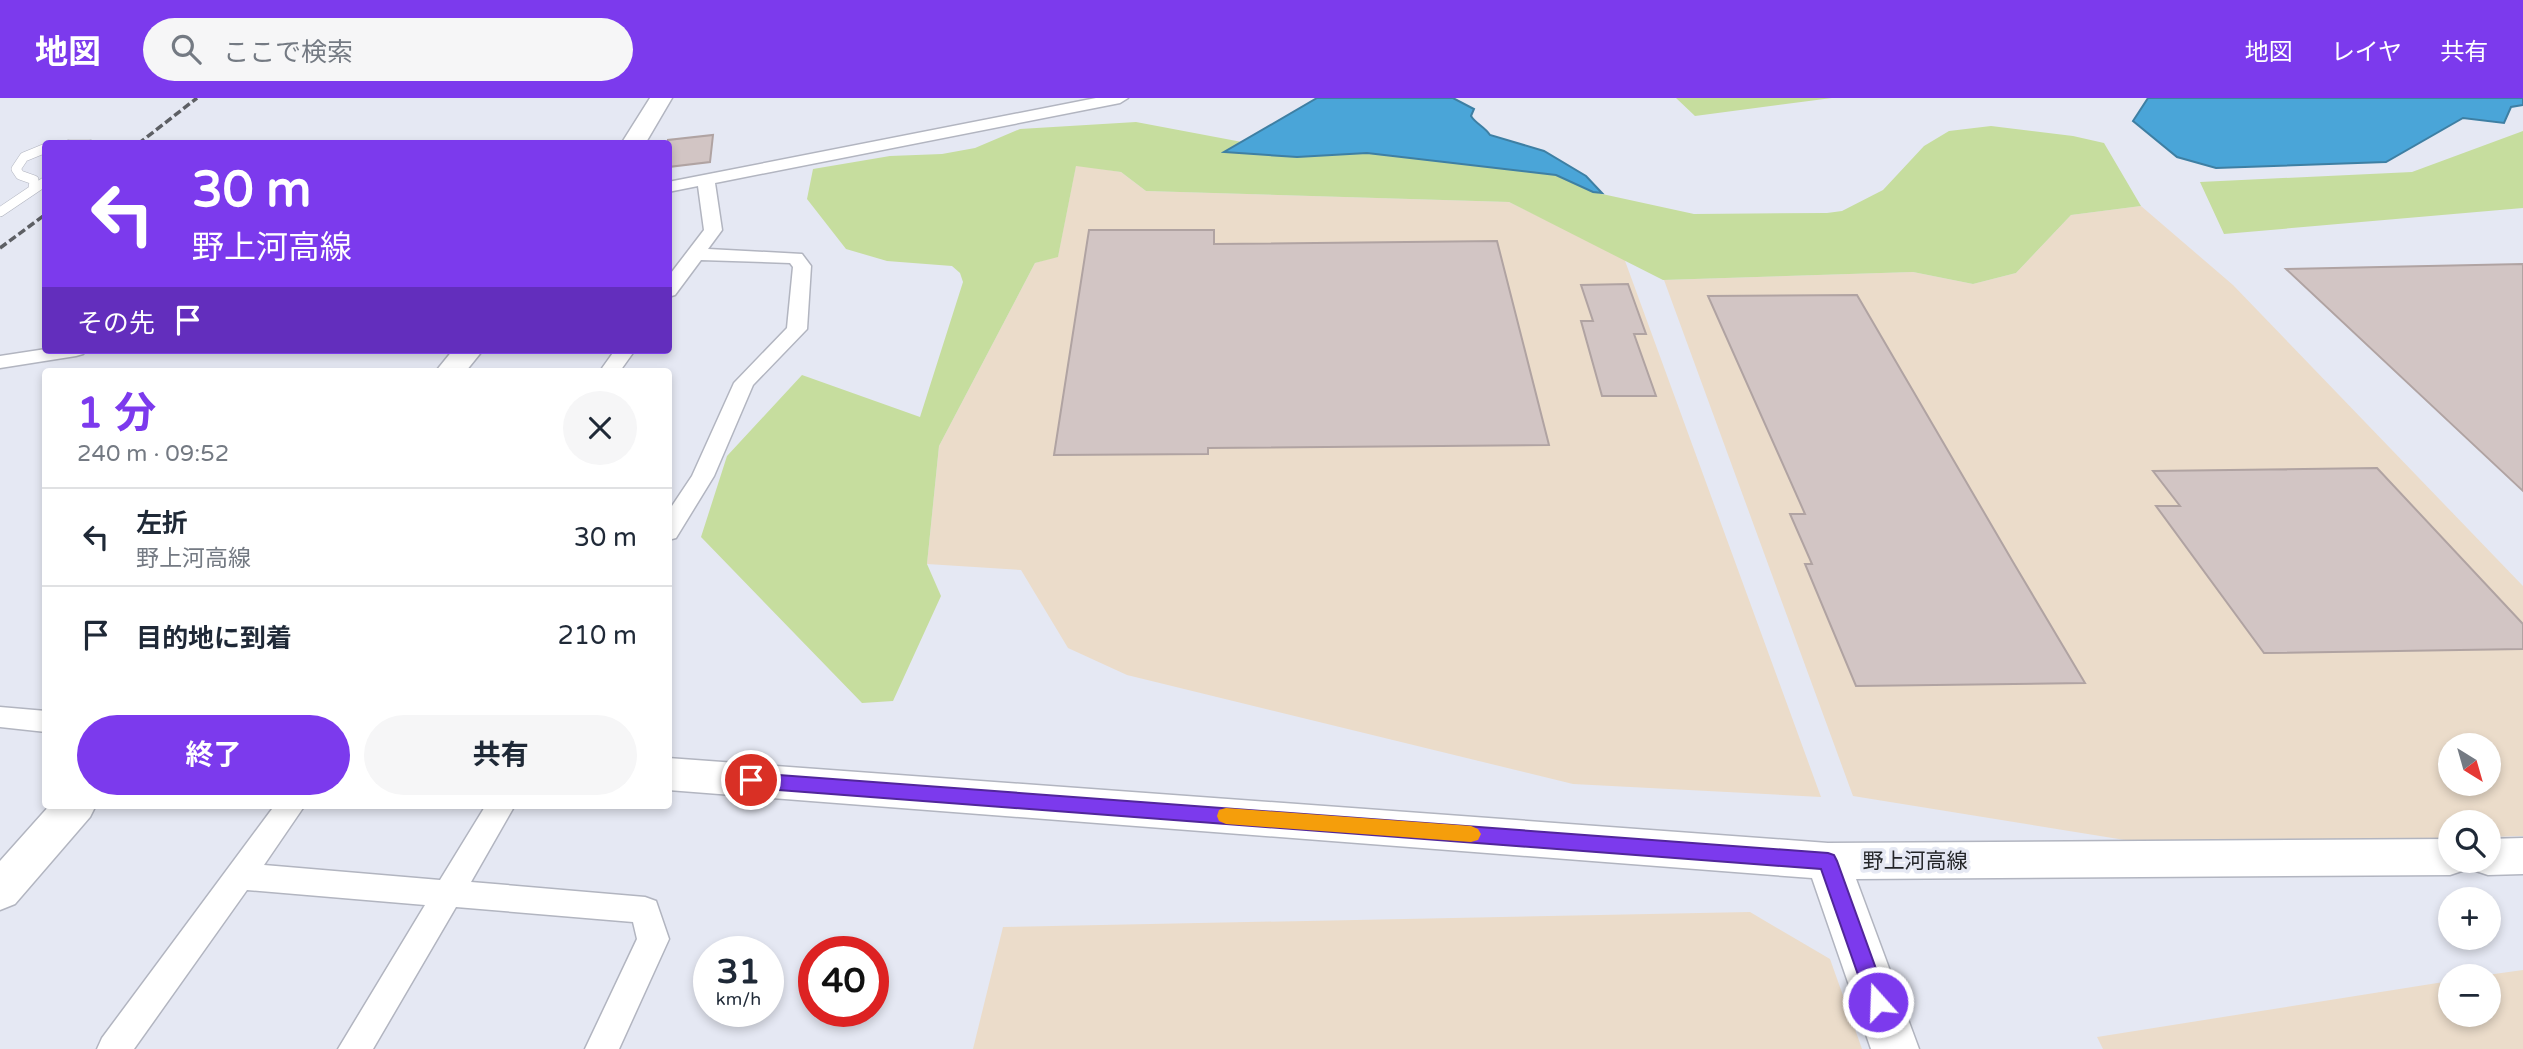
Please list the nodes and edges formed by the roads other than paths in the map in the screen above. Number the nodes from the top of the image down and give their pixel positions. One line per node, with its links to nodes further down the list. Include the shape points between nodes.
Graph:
1 (661, 98): 3 (main road)
2 (1120, 98): 5 (street)
3 (635, 140)
4 (42, 150): 8 (lane, via 24,158 16,169 34,180)
5 (706, 179): 7 (street); 10 (street, via 713,230)
6 (42, 183): 8 (lane)
7 (672, 186)
8 (33, 189): 9 (lane)
9 (0, 212)
10 (696, 254): 11 (street); 16 (street, via 795,258 802,266 797,329 744,383 703,477)
11 (672, 286)
12 (51, 354): 14 (street)
13 (465, 354): 15 (main road)
14 (0, 362)
15 (453, 368)
16 (672, 526)
17 (0, 718): 18 (street)
18 (42, 722)
19 (672, 774): 26 (main road, 野上河高線)
20 (72, 809): 28 (main road)
21 (288, 809): 27 (street)
22 (499, 809): 29 (street)
23 (2523, 856): 25 (main road)
24 (2438, 857): 26 (main road, 野上河高線)
25 (2501, 857)
26 (1828, 861): 33 (main road)
27 (238, 876): 29 (street); 30 (street)
28 (0, 891)
29 (448, 894): 31 (street); 32 (street, via 645,910 653,939)
30 (114, 1049)
31 (355, 1049)
32 (602, 1049)
33 (1895, 1049)

